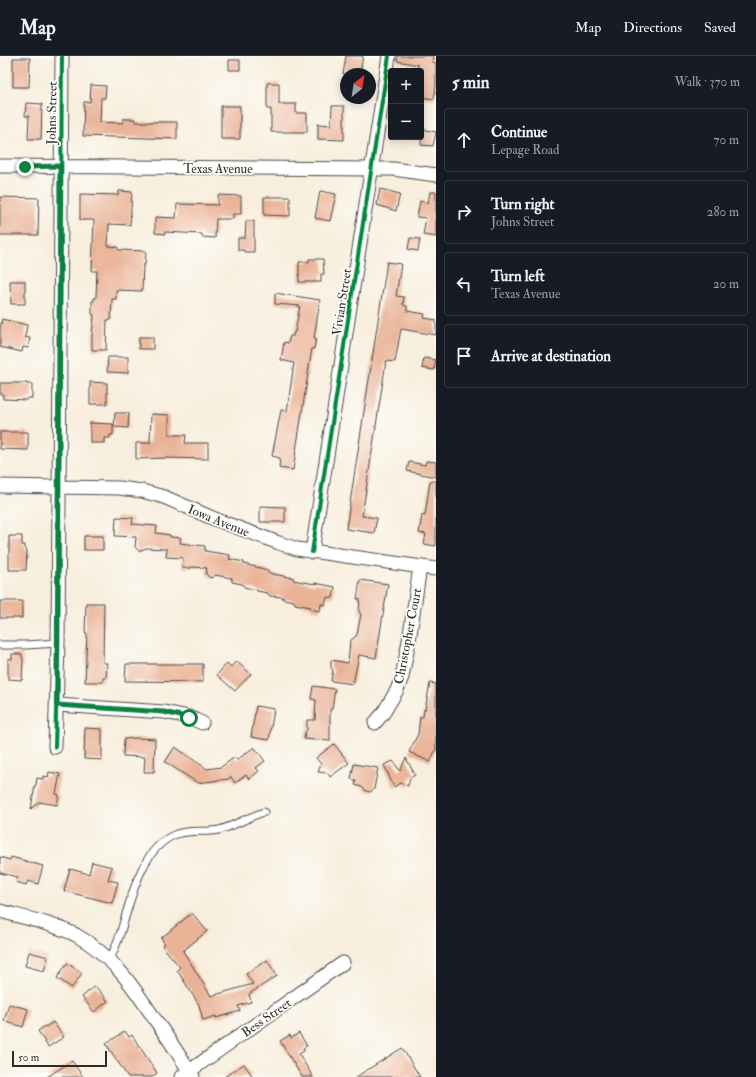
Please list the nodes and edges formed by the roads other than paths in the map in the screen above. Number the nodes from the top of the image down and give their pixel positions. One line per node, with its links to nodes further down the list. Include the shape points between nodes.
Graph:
1 (62, 56): 4 (street, Johns Street)
2 (389, 56): 5 (street, Vivian Street)
3 (0, 166): 4 (street, Texas Avenue)
4 (60, 166): 5 (street, Texas Avenue); 8 (street, Johns Street)
5 (372, 169): 6 (street, Texas Avenue); 9 (street, Vivian Street)
6 (436, 175)
7 (0, 486): 8 (street, Iowa Avenue)
8 (58, 487): 9 (street, Iowa Avenue, via 142,491 279,543); 12 (street, Johns Street)
9 (312, 552): 10 (street, Iowa Avenue)
10 (420, 567): 11 (street, Iowa Avenue); 16 (street, Christopher Court, via 402,677 397,690)
11 (436, 569)
12 (58, 642): 13 (lane); 14 (street, Johns Street)
13 (0, 645)
14 (57, 705): 15 (street, via 164,712); 17 (street, Johns Street)
15 (202, 723)
16 (375, 723)
17 (55, 747)
18 (264, 812): 20 (lane, via 221,829 210,832 184,832 164,841 153,852 137,879)
19 (0, 911): 20 (street, via 54,926 94,946)
20 (110, 960): 22 (street, via 138,993)
21 (342, 963): 22 (street, Bess Street)
22 (188, 1075)

